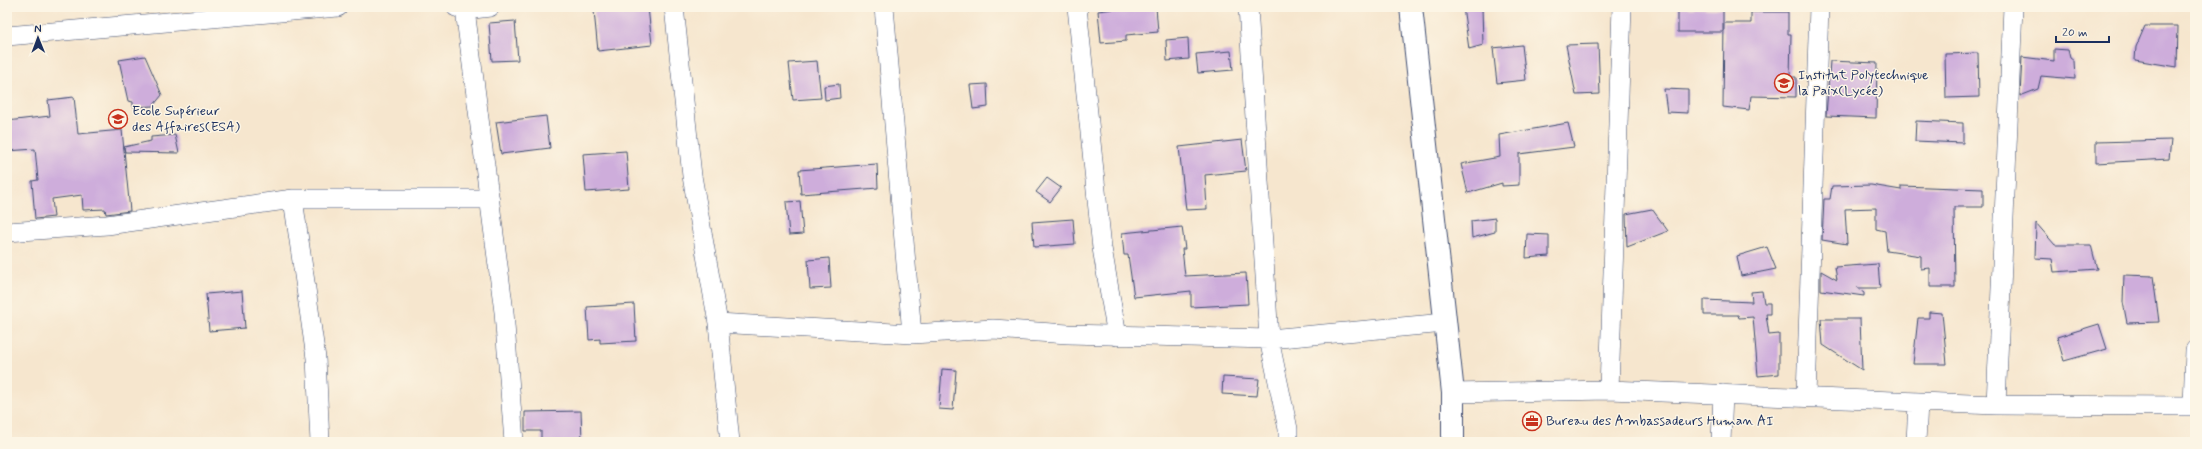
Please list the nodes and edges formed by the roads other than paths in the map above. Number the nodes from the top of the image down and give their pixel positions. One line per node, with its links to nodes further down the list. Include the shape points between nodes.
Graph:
1 (338, 7): 12 (street)
2 (490, 7): 11 (street)
3 (674, 7): 18 (street, via 692,176)
4 (884, 7): 19 (street)
5 (1076, 7): 20 (street, via 1102,248)
6 (1248, 7): 21 (street)
7 (1411, 7): 17 (street)
8 (1622, 7): 23 (street)
9 (1819, 7): 26 (street)
10 (2013, 7): 28 (street)
11 (461, 8): 15 (street)
12 (243, 12): 13 (street)
13 (7, 36)
14 (293, 199): 15 (street); 16 (street, via 107,225); 30 (street, via 316,358)
15 (490, 199): 31 (street, via 504,312)
16 (7, 232)
17 (1445, 322): 21 (street); 24 (street)
18 (718, 323): 19 (street); 32 (street)
19 (912, 334): 20 (street, via 993,329)
20 (1117, 336): 21 (street)
21 (1269, 339): 33 (street, via 1288,429)
22 (2195, 350): 29 (street)
23 (1609, 390): 24 (street); 25 (street)
24 (1453, 393): 34 (street)
25 (1723, 394): 26 (street); 35 (street)
26 (1806, 396): 27 (street)
27 (1918, 402): 28 (street); 36 (street)
28 (1996, 405): 29 (street)
29 (2194, 406)
30 (320, 442)
31 (514, 442)
32 (730, 442)
33 (1288, 442)
34 (1454, 442)
35 (1721, 442)
36 (1916, 442)

